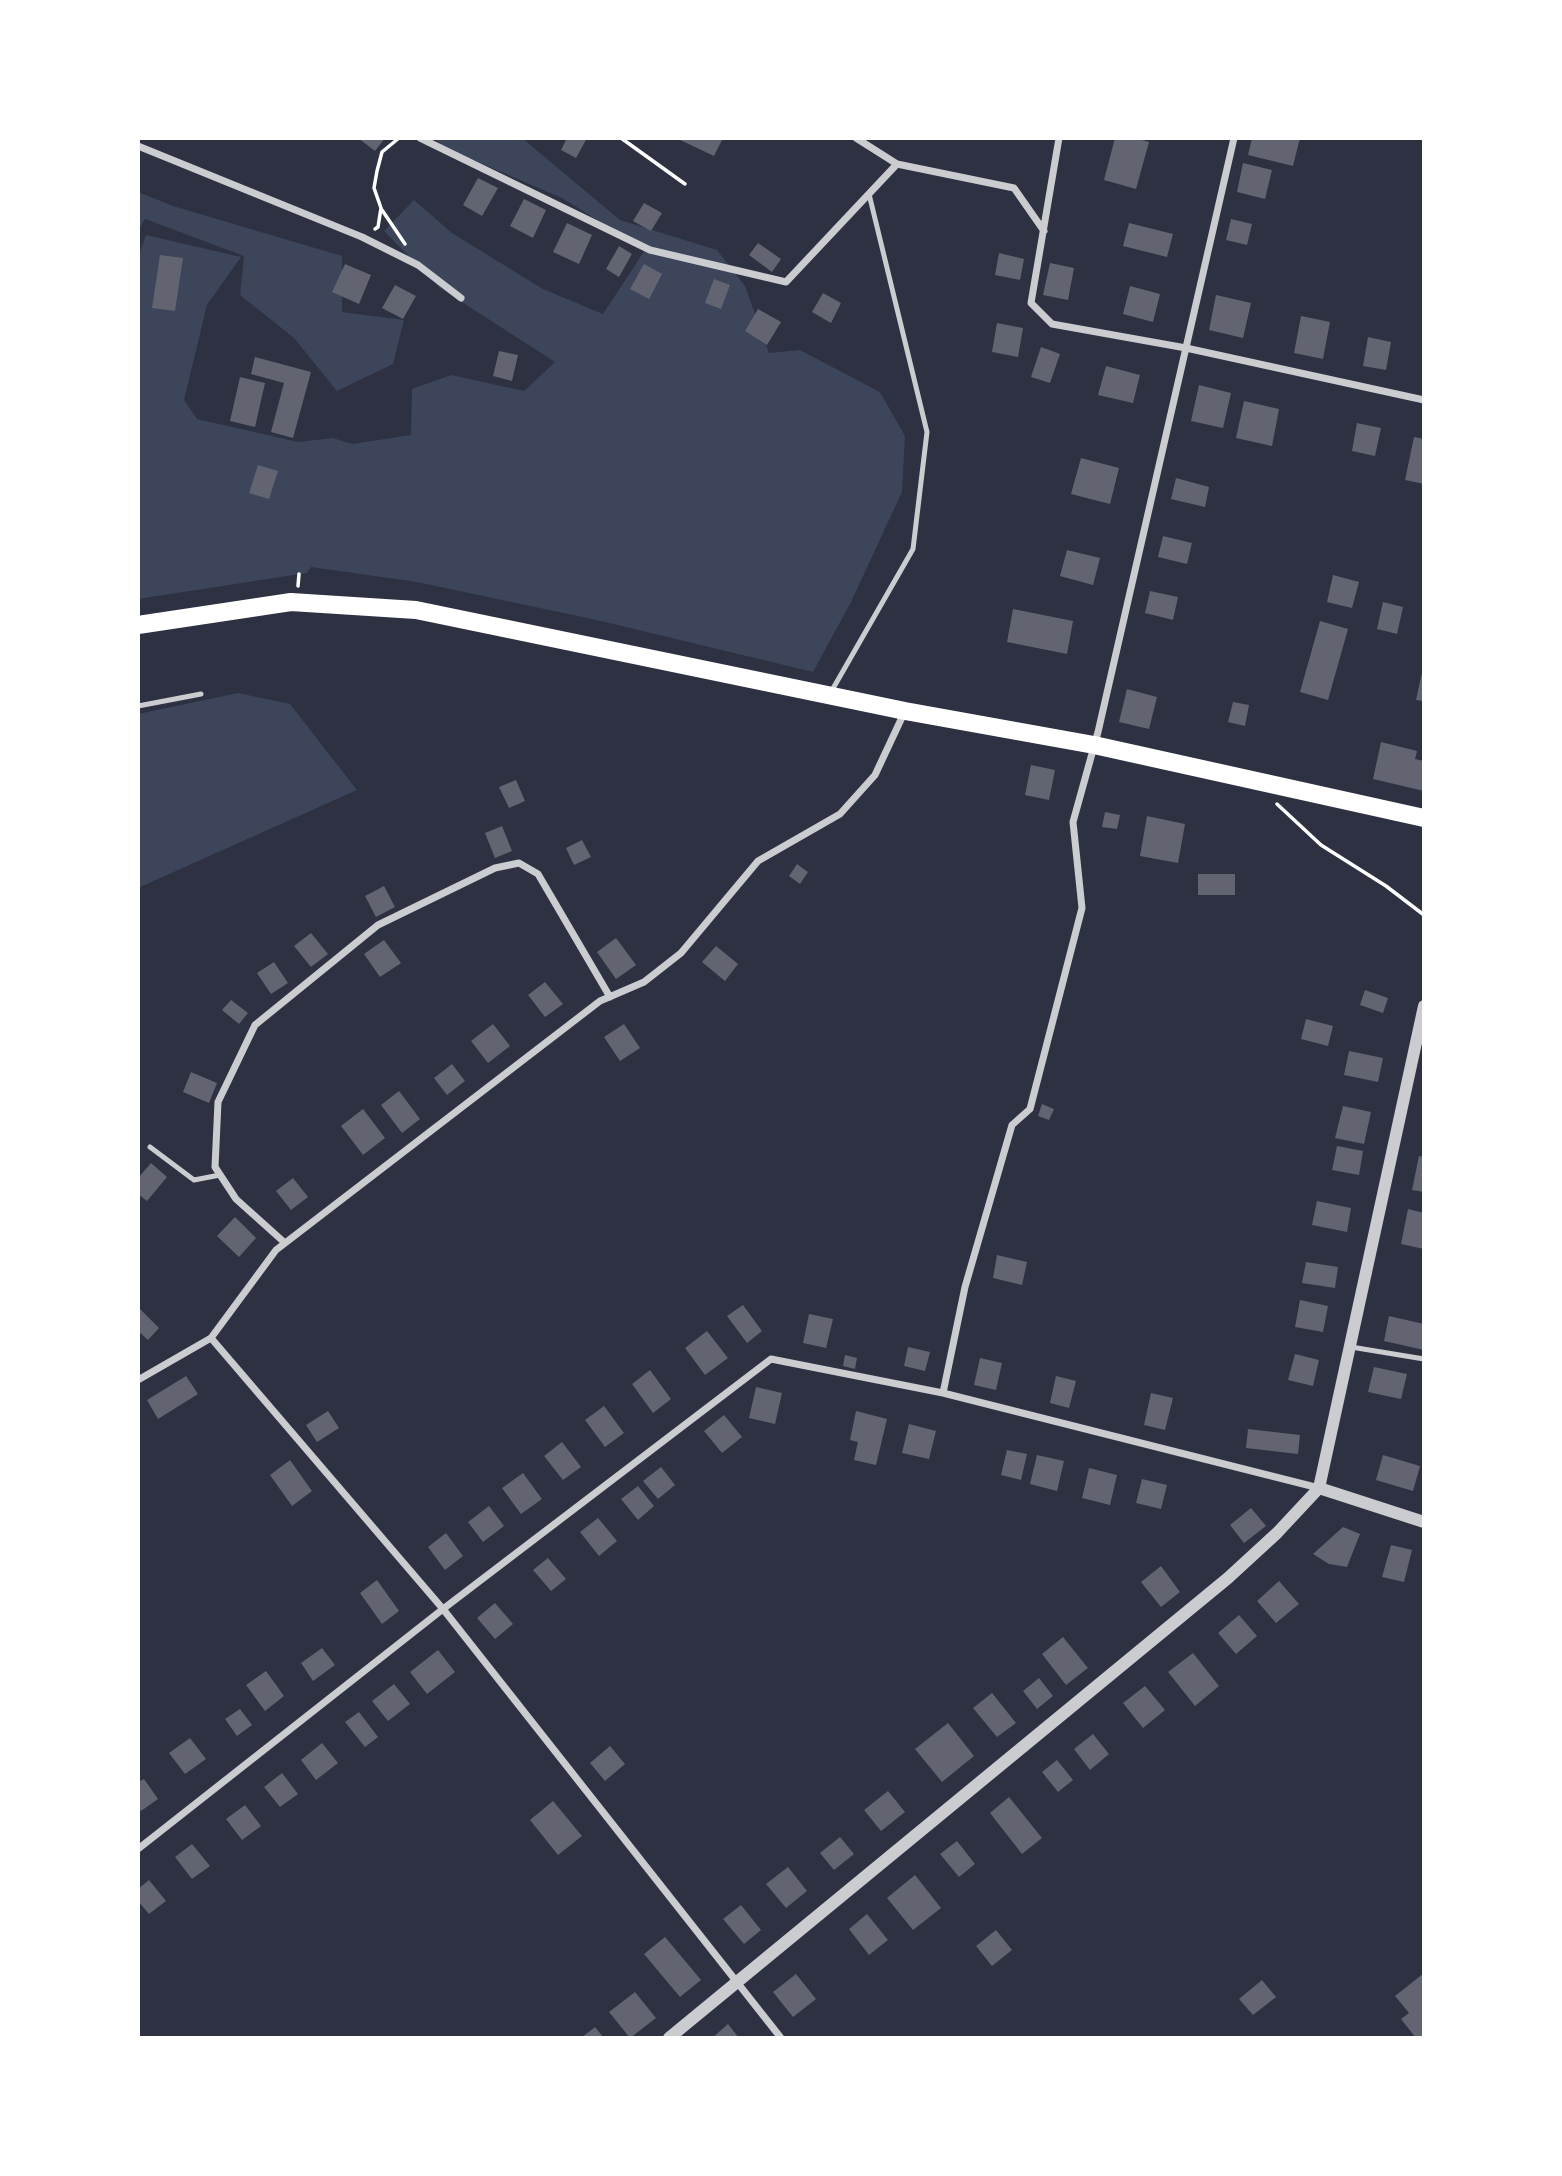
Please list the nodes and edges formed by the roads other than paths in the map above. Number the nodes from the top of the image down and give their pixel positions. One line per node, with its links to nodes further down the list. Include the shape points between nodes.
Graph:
1 (420, 138): 7 (street, via 650,250 786,282)
2 (856, 138): 6 (street)
3 (1059, 138): 8 (street)
4 (1234, 138): 10 (street)
5 (138, 146): 9 (street, via 362,237 418,265)
6 (897, 164): 7 (street); 8 (street, via 1014,188)
7 (869, 194): 14 (lane, via 927,432 913,549)
8 (1044, 231): 10 (street, via 1031,303 1052,324)
9 (461, 298)
10 (1186, 348): 11 (street); 17 (street)
11 (1424, 400)
12 (138, 625): 14 (main road, via 291,602 416,610)
13 (201, 694): 15 (lane)
14 (830, 695): 16 (main road)
15 (138, 706)
16 (905, 711): 17 (main road); 19 (street, via 875,775 840,814 758,861 681,953 644,982)
17 (1094, 745): 18 (main road); 28 (street, via 1073,822 1082,908 1030,1110 1012,1125 965,1287)
18 (1424, 818)
19 (610, 997): 22 (street, via 538,874 519,863 495,868 378,925 255,1025 218,1102 215,1167); 23 (street)
20 (1424, 1006): 25 (street)
21 (150, 1147): 22 (lane, via 194,1180)
22 (220, 1175): 23 (street, via 236,1199)
23 (285, 1243): 24 (street)
24 (211, 1338): 27 (street); 31 (street)
25 (1351, 1347): 26 (lane); 29 (street)
26 (1424, 1359)
27 (138, 1380)
28 (943, 1393): 29 (street); 31 (street, via 771,1359)
29 (1319, 1488): 30 (street); 33 (street, via 1228,1577)
30 (1424, 1522)
31 (443, 1609): 32 (street); 33 (street)
32 (138, 1849)
33 (735, 1982): 34 (street); 35 (street)
34 (668, 2038)
35 (781, 2038)

